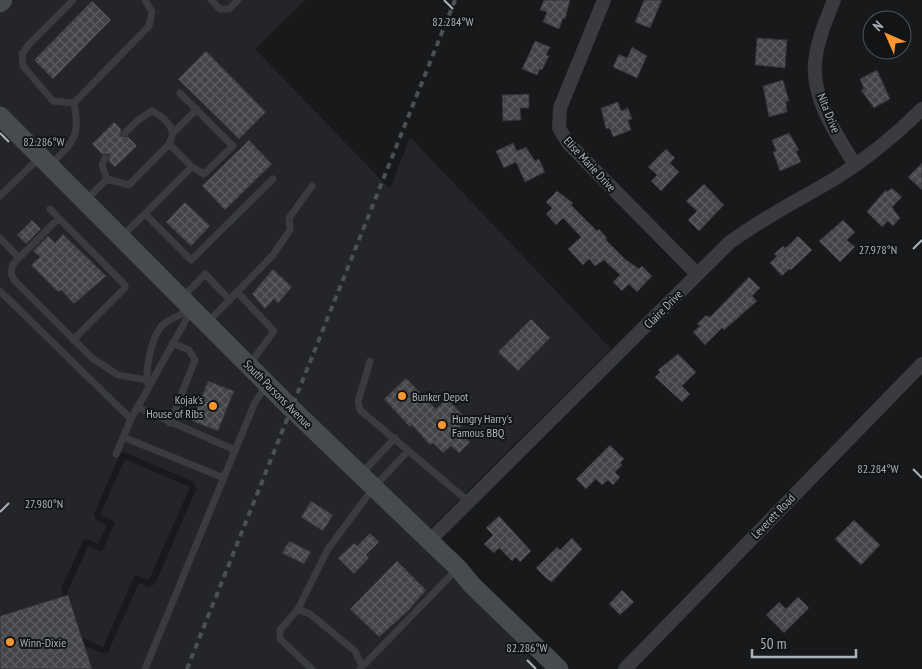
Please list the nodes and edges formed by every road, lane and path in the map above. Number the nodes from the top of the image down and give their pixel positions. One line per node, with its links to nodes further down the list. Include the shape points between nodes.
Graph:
1 (3, 0): 8 (main road)
2 (73, 0): 10 (lane, via 22,54 23,66 53,101)
3 (145, 0): 10 (lane, via 152,12 149,26)
4 (211, 0): 5 (lane, via 220,9 229,9)
5 (238, 0)
6 (604, 0): 32 (street, Elise Marie Drive, via 560,108 559,128 568,144)
7 (834, 0): 19 (street, Nita Drive, via 822,29 815,64 820,96 831,126)
8 (0, 3)
9 (180, 92): 11 (lane)
10 (74, 103): 18 (lane, via 78,123 73,142)
11 (197, 109): 15 (lane); 20 (lane, via 233,146 204,174)
12 (922, 109): 19 (street, Claire Drive, via 893,137)
13 (0, 116): 18 (main road, South Parsons Avenue)
14 (125, 133): 15 (lane, via 152,111 170,124)
15 (173, 133): 16 (lane)
16 (170, 144): 20 (lane); 21 (lane, via 129,185)
17 (106, 158): 21 (lane, via 102,165)
18 (45, 161): 24 (lane); 25 (main road, South Parsons Avenue)
19 (855, 165): 32 (street, Claire Drive, via 758,221)
20 (192, 167): 27 (lane)
21 (107, 179): 25 (lane)
22 (273, 179): 27 (lane, via 191,260)
23 (312, 186): 34 (lane, via 289,218 290,230 273,255)
24 (0, 196)
25 (85, 201): 29 (main road, South Parsons Avenue)
26 (50, 209): 28 (lane)
27 (145, 214): 29 (lane)
28 (59, 218): 31 (lane); 38 (lane, via 125,285)
29 (121, 237): 36 (main road, South Parsons Avenue)
30 (0, 238): 31 (lane)
31 (19, 258): 38 (lane, via 12,268 14,280)
32 (697, 274): 56 (street, Claire Drive)
33 (0, 291): 47 (lane)
34 (237, 292): 35 (lane); 42 (lane, via 274,331)
35 (230, 300): 36 (lane, via 205,274); 37 (lane)
36 (187, 303): 37 (main road, South Parsons Avenue); 39 (lane); 43 (lane, via 163,324 157,334 146,368)
37 (207, 324): 42 (main road, South Parsons Avenue)
38 (73, 340): 43 (lane, via 110,371)
39 (172, 343): 45 (lane); 48 (lane, via 189,350 195,360)
40 (370, 361): 50 (lane, via 358,402 360,410)
41 (922, 364): 64 (street, Leverett Road)
42 (249, 366): 44 (main road, South Parsons Avenue)
43 (147, 380): 45 (lane)
44 (267, 384): 51 (lane, via 255,402); 55 (main road, South Parsons Avenue)
45 (147, 390): 46 (lane)
46 (137, 407): 47 (lane); 48 (lane)
47 (131, 419): 49 (lane)
48 (170, 423): 51 (lane)
49 (123, 437): 53 (lane); 54 (lane)
50 (395, 438): 52 (lane); 55 (lane)
51 (235, 450): 54 (lane)
52 (408, 451): 55 (lane); 56 (lane)
53 (116, 454)
54 (224, 478): 61 (lane)
55 (367, 481): 57 (main road, South Parsons Avenue); 59 (lane)
56 (469, 502): 57 (street, Claire Drive)
57 (429, 541): 58 (main road, South Parsons Avenue)
58 (458, 568): 60 (lane); 63 (main road, South Parsons Avenue)
59 (298, 609): 60 (lane, via 306,611 355,651); 62 (lane, via 280,630 280,639)
60 (361, 668)
61 (145, 669)
62 (312, 669)
63 (559, 669)
64 (624, 669)

